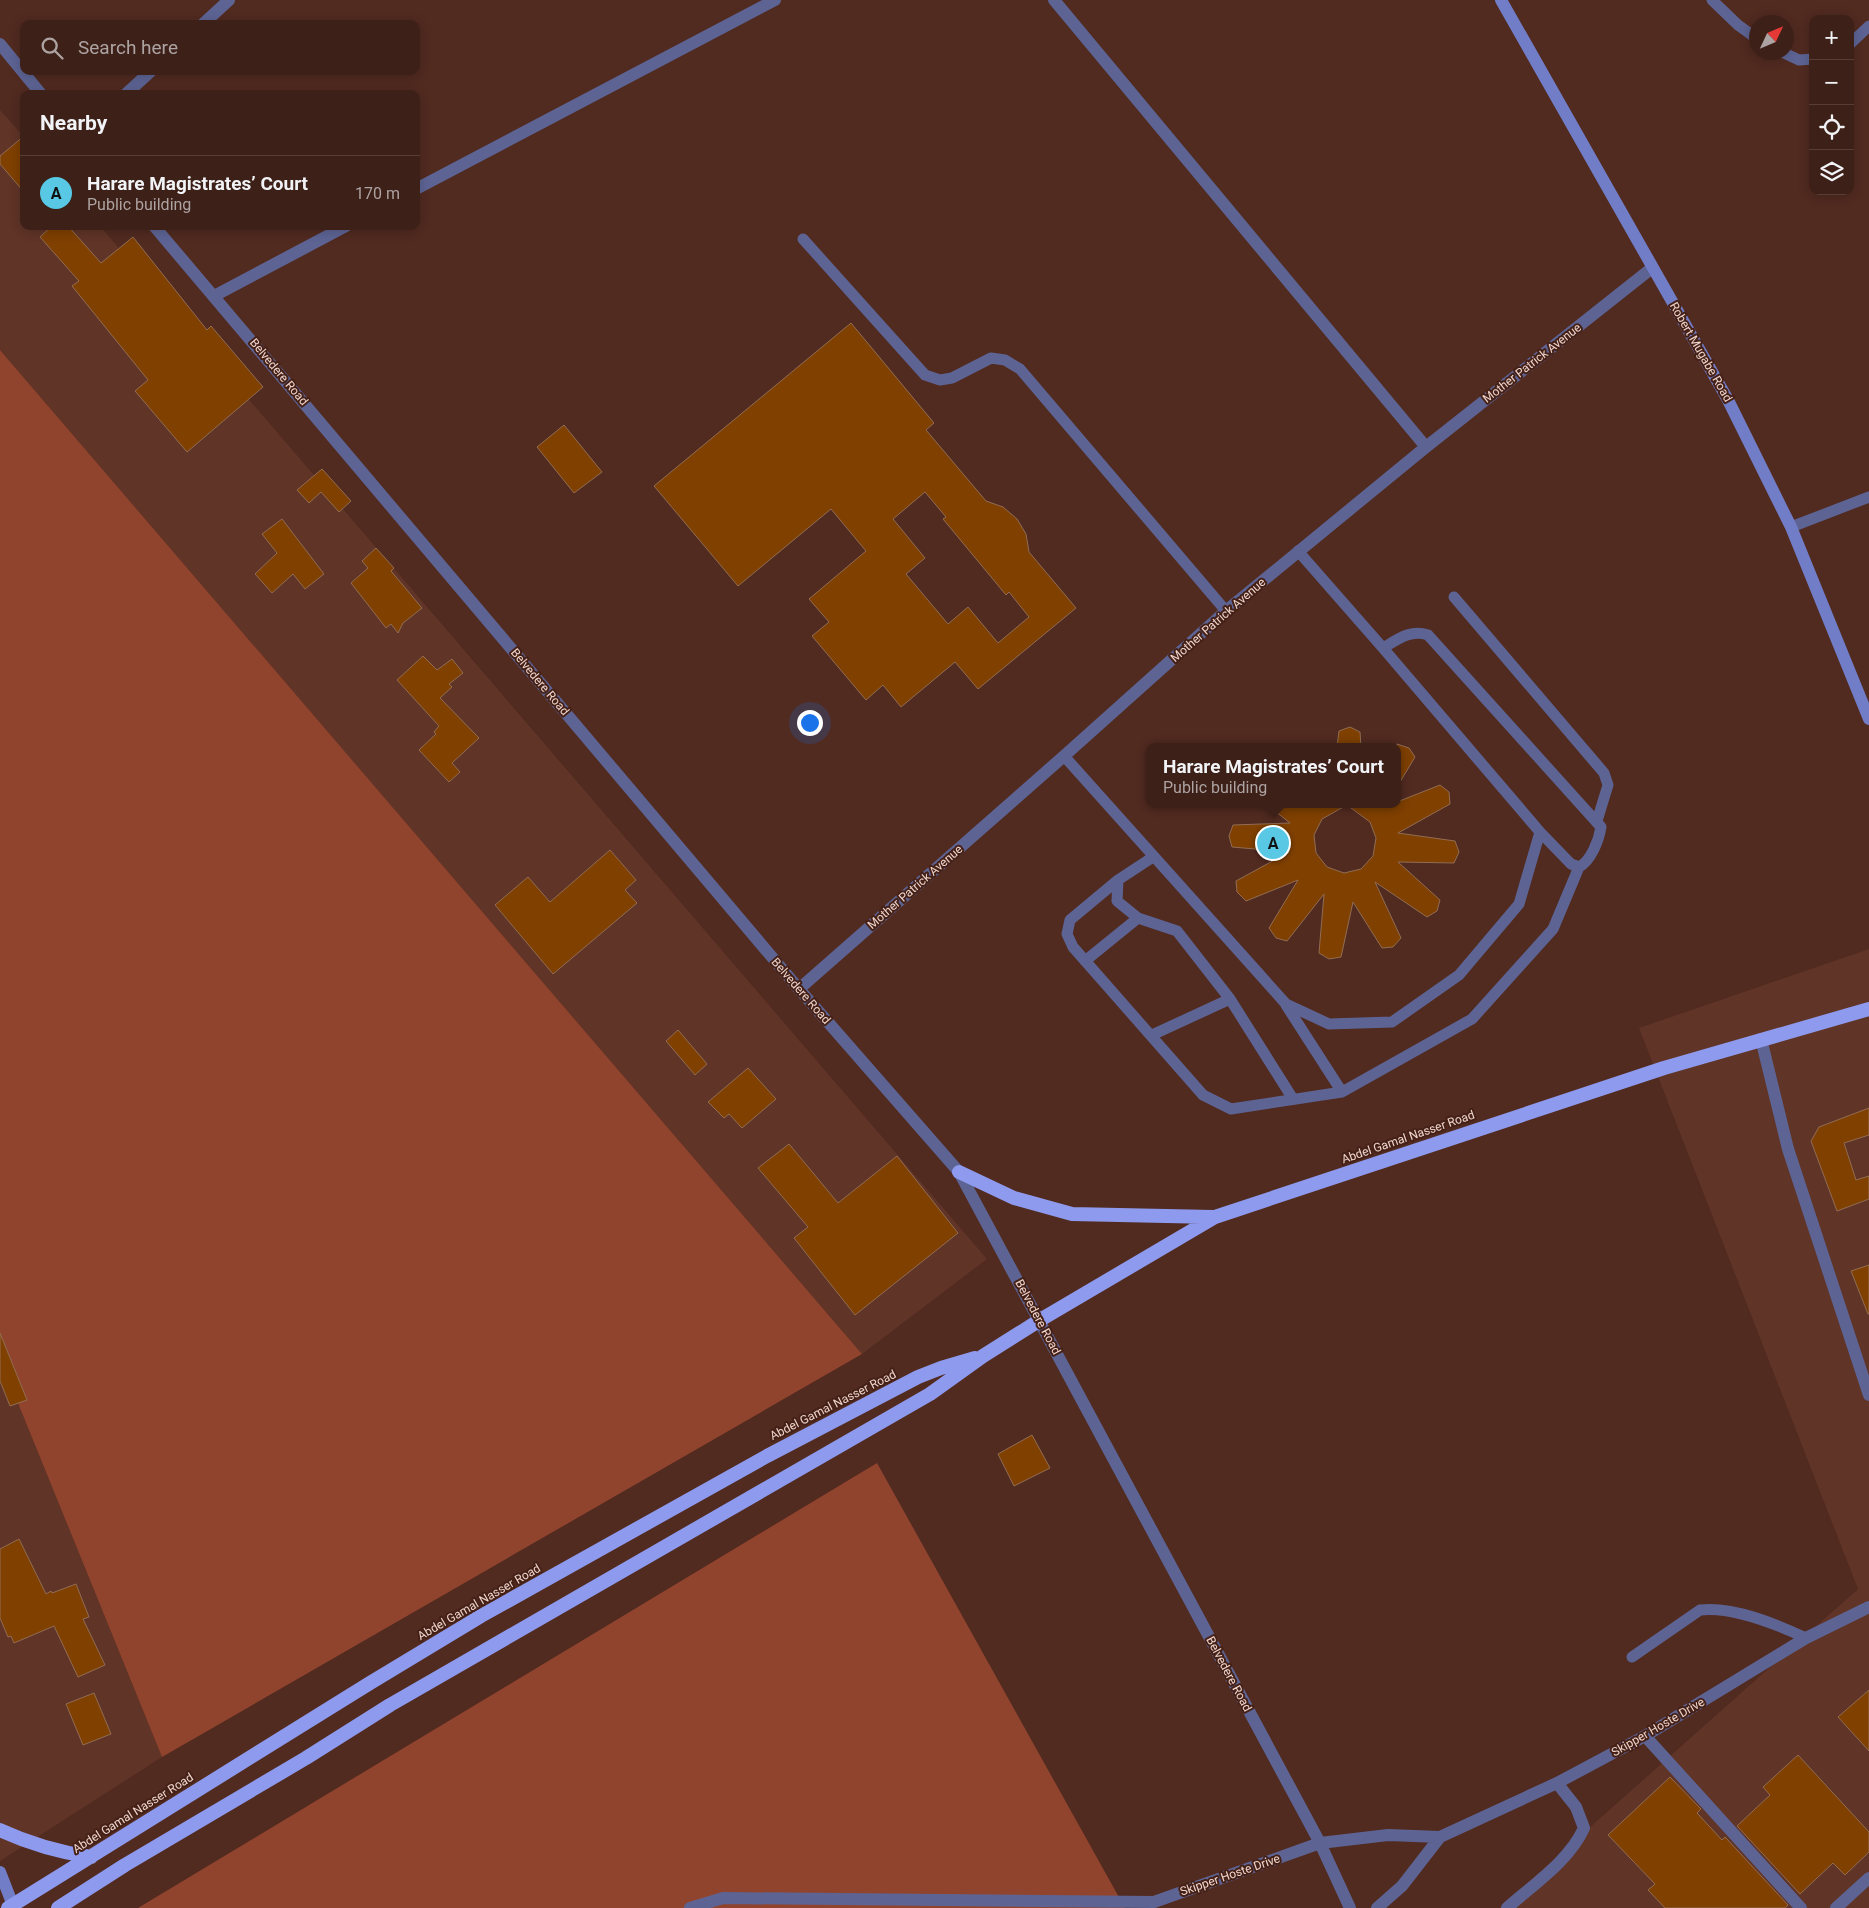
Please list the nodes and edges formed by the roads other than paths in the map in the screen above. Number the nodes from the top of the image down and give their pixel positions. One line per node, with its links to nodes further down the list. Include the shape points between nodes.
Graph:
1 (229, 0): 6 (street)
2 (775, 0): 18 (street)
3 (1054, 0): 24 (street)
4 (1501, 0): 22 (main road, Robert Mugabe Road)
5 (1712, 0): 8 (lane)
6 (207, 20)
7 (1869, 26): 9 (lane)
8 (1749, 33)
9 (1854, 40)
10 (0, 44): 13 (street)
11 (1794, 58): 12 (lane)
12 (1809, 59)
13 (20, 68)
14 (26, 75): 16 (street)
15 (147, 75): 17 (street)
16 (39, 90)
17 (130, 90)
18 (420, 187)
19 (157, 230): 23 (street, Belvedere Road)
20 (338, 230): 23 (street)
21 (803, 239): 29 (lane, via 925,375 940,380 952,378 991,358 1006,360 1020,369)
22 (1652, 268): 24 (street, Mother Patrick Avenue); 26 (main road, Robert Mugabe Road, via 1728,400)
23 (214, 296): 40 (street, Belvedere Road)
24 (1426, 447): 27 (street, Mother Patrick Avenue)
25 (1869, 497): 26 (lane)
26 (1791, 527): 31 (main road, Robert Mugabe Road)
27 (1298, 551): 29 (street, Mother Patrick Avenue); 30 (lane)
28 (1454, 597): 33 (lane, via 1604,773 1608,785)
29 (1226, 611): 32 (street, Mother Patrick Avenue)
30 (1383, 648): 33 (lane, via 1410,633 1428,635); 34 (lane)
31 (1869, 720)
32 (1064, 756): 35 (lane); 40 (street, Mother Patrick Avenue)
33 (1597, 821): 36 (lane, via 1601,827 1600,836 1586,864)
34 (1540, 832): 36 (lane, via 1571,864); 42 (lane, via 1519,904 1459,975 1392,1022 1329,1024)
35 (1153, 857): 37 (lane); 42 (lane)
36 (1579, 867): 46 (lane, via 1553,929 1472,1019)
37 (1118, 880): 38 (lane, via 1117,901); 39 (lane, via 1070,920 1067,934)
38 (1138, 918): 39 (lane); 41 (lane, via 1177,932)
39 (1085, 960): 44 (lane)
40 (799, 989): 48 (street, Belvedere Road)
41 (1230, 1000): 44 (lane); 47 (lane)
42 (1286, 1004): 46 (lane)
43 (1869, 1008): 45 (highway, Abdel Gamal Nasser Road)
44 (1152, 1035): 47 (lane, via 1204,1096 1231,1109)
45 (1761, 1039): 49 (highway, Abdel Gamal Nasser Road); 52 (street, via 1788,1149)
46 (1342, 1092): 47 (lane)
47 (1293, 1099)
48 (959, 1172): 49 (highway, via 1014,1198 1072,1214); 50 (street, Belvedere Road)
49 (1215, 1217): 50 (highway, Abdel Gamal Nasser Road)
50 (1040, 1320): 51 (highway, Abdel Gamal Nasser Road); 60 (street, Belvedere Road)
51 (983, 1356): 61 (highway, Abdel Gamal Nasser Road, via 918,1377 767,1456 498,1607); 65 (highway, Abdel Gamal Nasser Road, via 930,1394 390,1705)
52 (1869, 1394)
53 (1869, 1607): 54 (street, Skipper Hoste Drive)
54 (1806, 1638): 55 (lane, via 1773,1623 1710,1608 1700,1610); 56 (street, Skipper Hoste Drive)
55 (1632, 1657)
56 (1645, 1736): 57 (street, Skipper Hoste Drive); 70 (street)
57 (1556, 1783): 59 (street, Skipper Hoste Drive); 69 (street, via 1576,1806 1584,1828 1569,1854)
58 (0, 1830): 61 (highway, via 52,1850)
59 (1440, 1837): 60 (street, Skipper Hoste Drive, via 1388,1835); 68 (street, Skipper Hoste Drive, via 1402,1886)
60 (1320, 1843): 66 (street, Skipper Hoste Drive, via 1154,1902 723,1898); 67 (street)
61 (91, 1857): 64 (highway, Abdel Gamal Nasser Road)
62 (0, 1872): 64 (main road)
63 (1869, 1878): 71 (street)
64 (12, 1907)
65 (58, 1908)
66 (690, 1908)
67 (1350, 1908)
68 (1377, 1908)
69 (1507, 1908)
70 (1801, 1908)
71 (1836, 1908)

